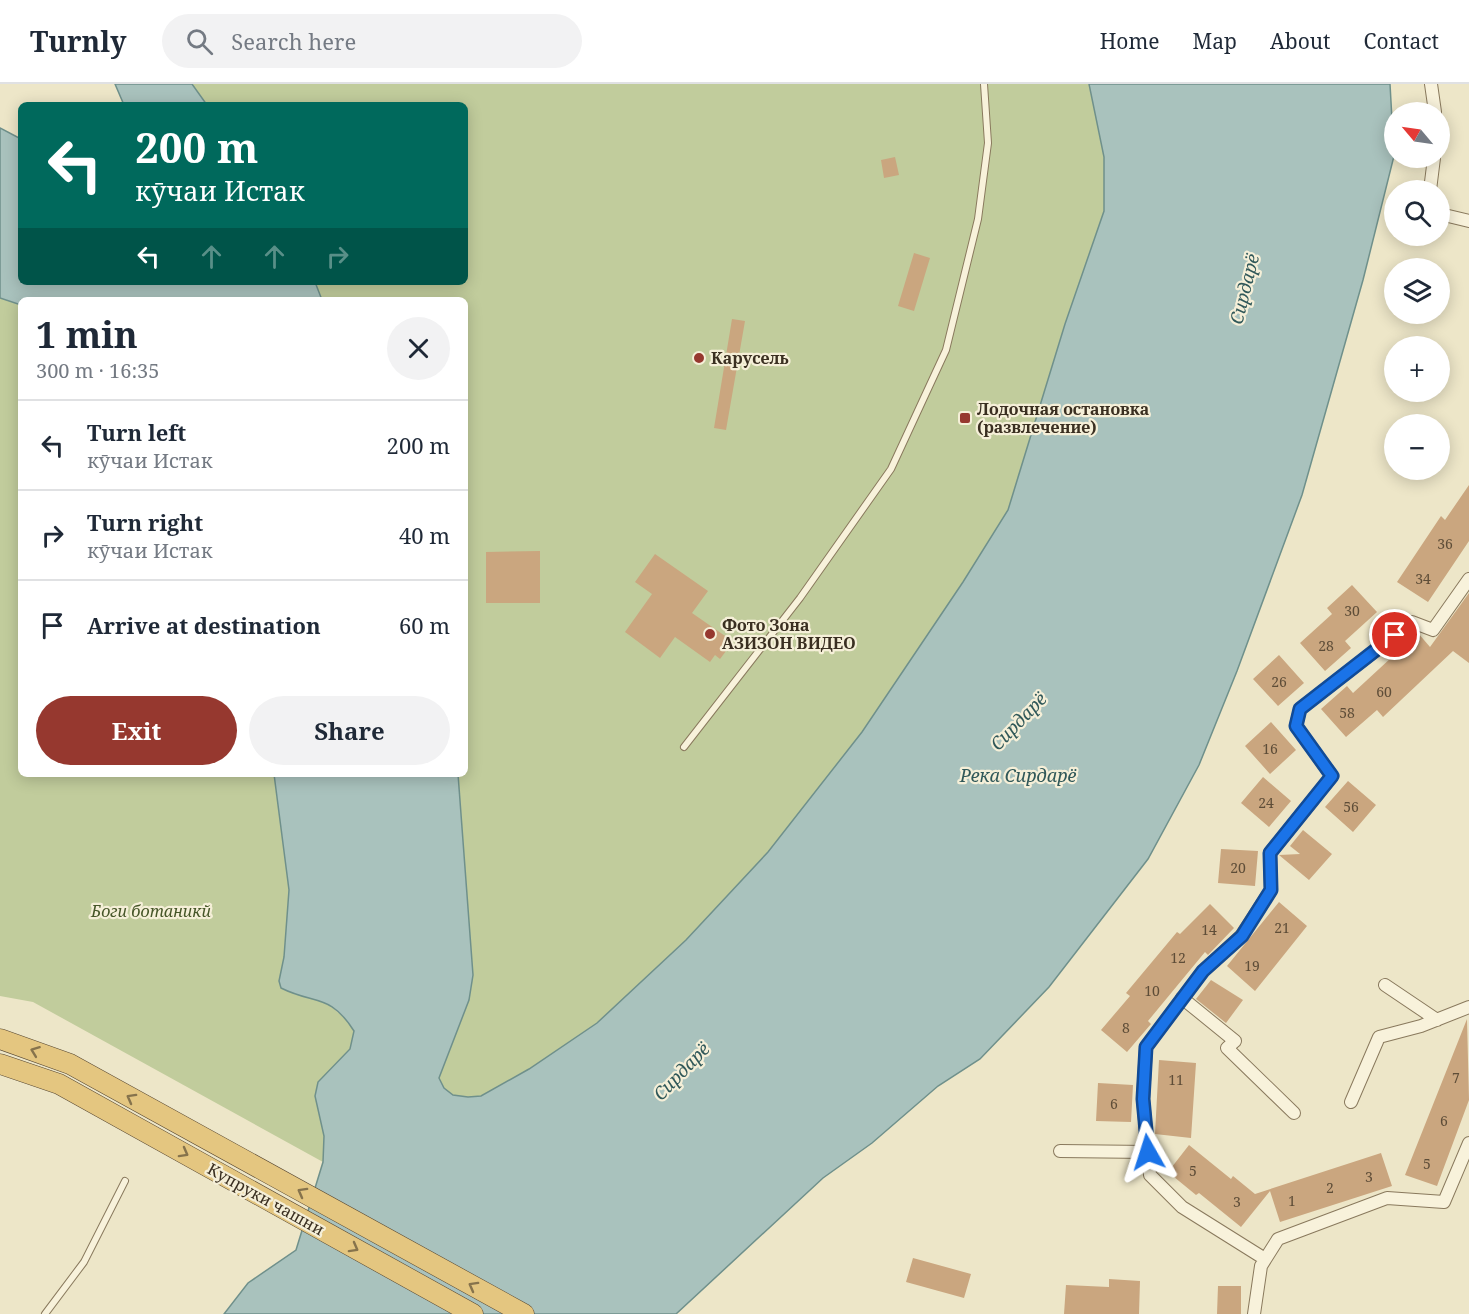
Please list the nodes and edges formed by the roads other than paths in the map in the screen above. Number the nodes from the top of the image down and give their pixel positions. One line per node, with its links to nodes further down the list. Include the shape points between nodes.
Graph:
1 (984, 84): 7 (lane, via 988,143 978,219 945,350 891,469 800,598)
2 (1431, 84): 3 (street)
3 (1434, 102)
4 (1450, 216): 5 (street)
5 (1469, 221)
6 (1469, 579): 9 (street, via 1433,630 1412,622 1300,709 1296,726 1332,776 1270,853 1271,890 1242,936 1203,971)
7 (684, 747)
8 (1385, 985): 11 (street)
9 (1182, 998): 15 (street, via 1235,1041 1227,1048); 18 (street, via 1146,1047 1143,1099)
10 (1469, 1007): 11 (street)
11 (1437, 1020): 14 (street, via 1378,1037)
12 (0, 1039): 23 (highway, one-way to 12, via 70,1064)
13 (0, 1064): 22 (highway, Купруки чашни, one-way to 22, via 59,1084)
14 (1351, 1102)
15 (1294, 1113)
16 (1469, 1143): 20 (street, via 1444,1202 1388,1197 1278,1239)
17 (1060, 1151): 18 (street)
18 (1148, 1152): 20 (street, via 1150,1175 1182,1207)
19 (125, 1181): 21 (lane, via 84,1262)
20 (1265, 1259): 24 (street, via 1260,1266)
21 (45, 1314)
22 (473, 1314)
23 (524, 1314)
24 (1254, 1314)

